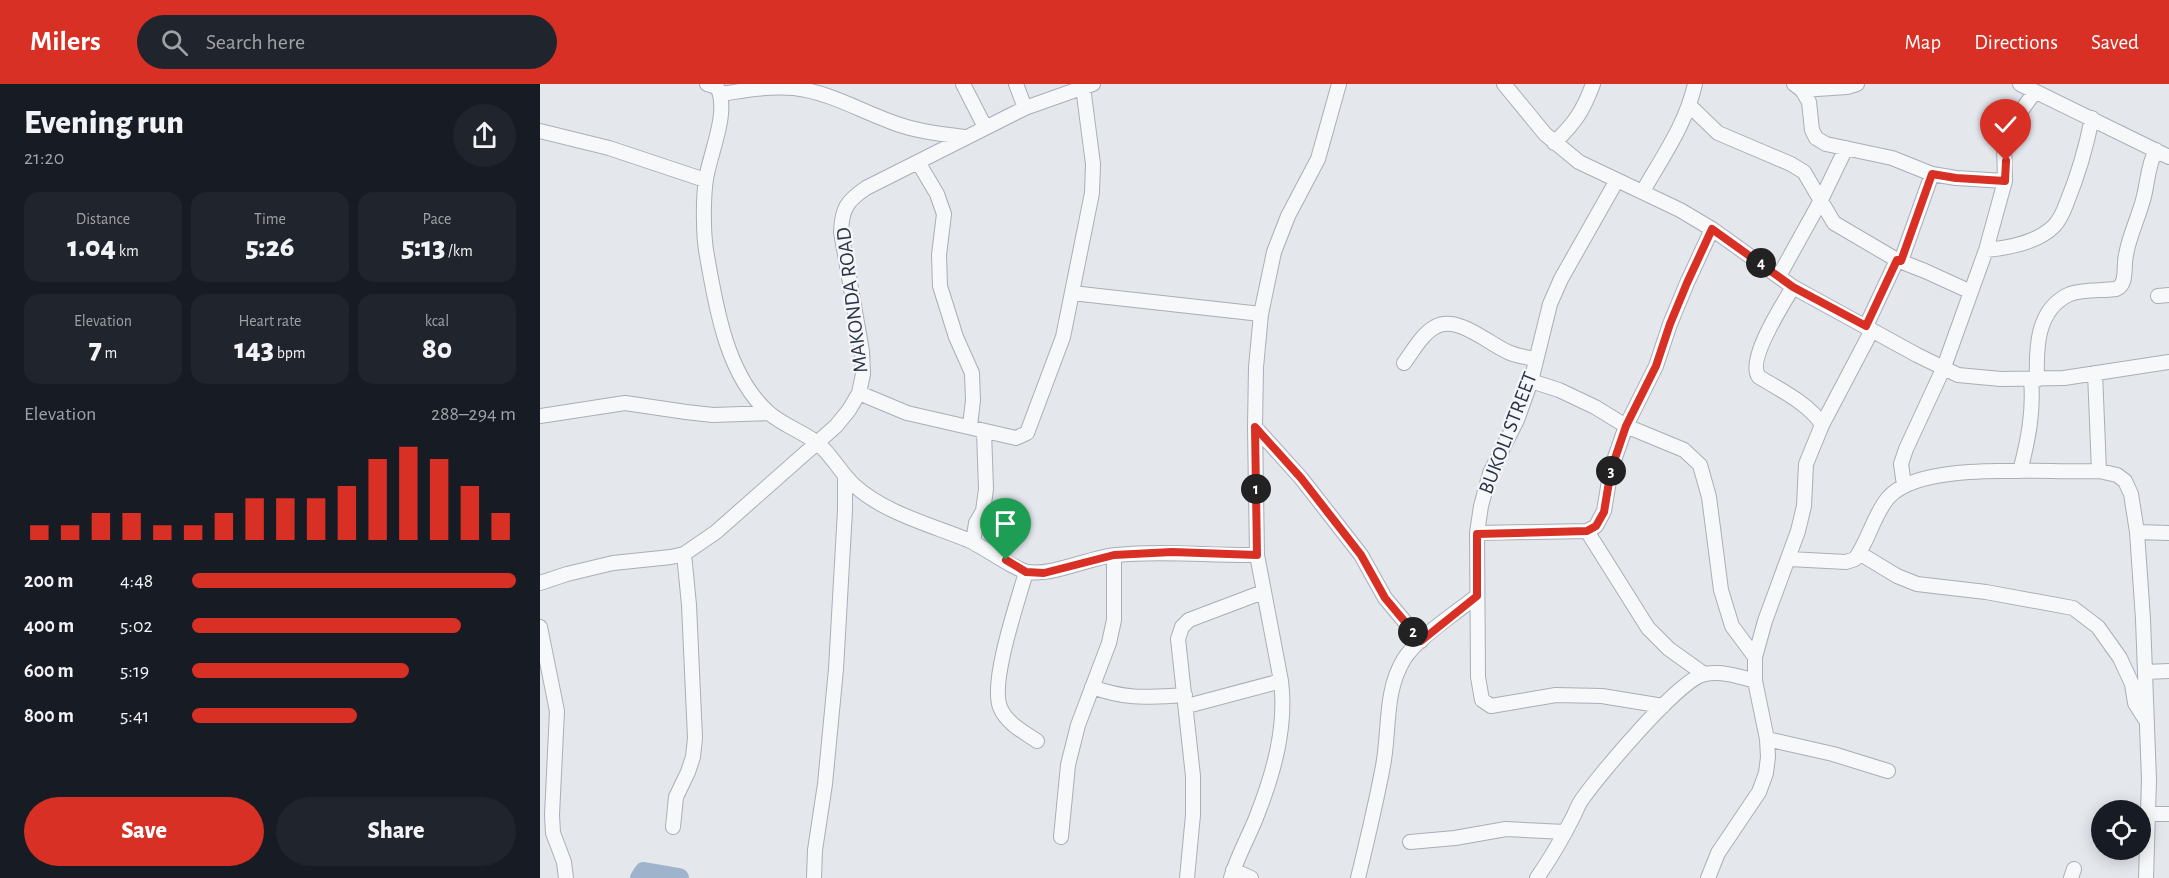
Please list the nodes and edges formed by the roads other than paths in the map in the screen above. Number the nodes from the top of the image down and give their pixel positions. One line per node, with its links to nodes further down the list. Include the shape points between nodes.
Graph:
1 (963, 84): 16 (street)
2 (1016, 84): 14 (street)
3 (1339, 84): 37 (street, via 1318,159 1274,252)
4 (1504, 84): 19 (street)
5 (1593, 84): 19 (street, via 1584,109)
6 (1695, 84): 13 (street)
7 (1857, 84): 11 (street)
8 (2020, 84): 12 (street)
9 (1088, 85): 14 (street, MAKONDA ROAD); 36 (street, via 1092,193)
10 (715, 87): 18 (street, via 793,88 826,94 891,122); 25 (street, via 721,105)
11 (1798, 87): 20 (street, via 1809,102 1816,138)
12 (2034, 93): 15 (street); 27 (street, via 2006,132)
13 (1690, 106): 28 (street); 29 (street, via 1718,133 1804,172)
14 (1025, 108): 16 (street, MAKONDA ROAD)
15 (2092, 118): 21 (street); 31 (street, via 2076,181 2055,225 2013,246)
16 (985, 127): 18 (street, MAKONDA ROAD)
17 (540, 131): 25 (street, via 609,148)
18 (965, 137): 23 (street, MAKONDA ROAD)
19 (1554, 143): 26 (street, via 1579,162)
20 (1846, 148): 24 (street, via 1892,158); 29 (street)
21 (2156, 150): 22 (street); 44 (street, via 2126,254 2122,287 2071,294 2059,301 2042,323)
22 (2169, 156)
23 (918, 162): 46 (street, MAKONDA ROAD, via 851,198 842,214 841,232 862,351); 50 (street, via 944,214 940,286 972,374)
24 (1932, 174): 27 (street); 32 (street)
25 (705, 180): 47 (street, via 705,245 718,320 746,385)
26 (1617, 180): 28 (street); 39 (street, BUKOLI STREET, via 1561,279)
27 (2005, 181): 31 (street)
28 (1643, 191): 30 (street)
29 (1820, 202): 32 (street, via 1834,223); 33 (street)
30 (1712, 229): 33 (street); 51 (street, via 1682,293 1656,366)
31 (1986, 250): 35 (street)
32 (1899, 261): 35 (street); 38 (street)
33 (1779, 276): 34 (street)
34 (1793, 287): 38 (street); 49 (street, via 1765,338 1755,372 1808,408)
35 (1971, 292): 42 (street)
36 (1072, 293): 37 (street); 53 (street, via 1062,337 1030,430 1016,438)
37 (1261, 314): 52 (street)
38 (1869, 328): 42 (street); 49 (street)
39 (1535, 359): 41 (street, via 1508,352 1468,329 1446,323 1422,339); 45 (street, BUKOLI STREET)
40 (2169, 362): 43 (street)
41 (1404, 363)
42 (1944, 367): 44 (street, via 1974,378); 58 (street, via 1906,449 1901,464)
43 (2095, 373): 44 (street); 56 (street)
44 (2034, 380): 55 (street, via 2029,435)
45 (1531, 381): 51 (street, via 1595,407); 62 (street, BUKOLI STREET, via 1517,420 1490,473)
46 (860, 393): 50 (street, via 907,413); 54 (street, MAKONDA ROAD, via 836,426)
47 (769, 413): 48 (street, via 713,415 625,402); 54 (street)
48 (540, 416)
49 (1822, 425): 68 (street, via 1806,464 1804,506)
50 (970, 426): 53 (street)
51 (1626, 426): 59 (street, via 1611,470 1604,512 1596,526); 75 (street, via 1684,450 1700,465 1709,497 1721,590 1732,626)
52 (1255, 427): 67 (street); 74 (street, via 1361,555 1385,598)
53 (984, 430): 63 (street, via 986,489)
54 (817, 443): 57 (street); 65 (street, MAKONDA ROAD, via 716,532)
55 (2020, 471): 56 (street); 58 (street, via 1957,473)
56 (2099, 471): 60 (street, via 2125,481)
57 (845, 476): 63 (street, via 877,501); 99 (street, via 836,669)
58 (1904, 485): 64 (street, via 1877,514)
59 (1587, 531): 62 (street); 78 (street, via 1648,628)
60 (2137, 532): 61 (street); 77 (street)
61 (2169, 533)
62 (1477, 534): 72 (street, BUKOLI STREET)
63 (973, 542): 69 (street)
64 (1860, 553): 68 (street, via 1846,562); 84 (street, via 1917,584 2073,608 2098,627 2120,658)
65 (684, 554): 70 (street, MAKONDA ROAD, via 613,563); 91 (street, via 695,738 693,757 676,797)
66 (1114, 555): 67 (street); 69 (street, via 1044,573); 81 (street, via 1114,620)
67 (1257, 555): 71 (street)
68 (1789, 559): 75 (street)
69 (1026, 572): 86 (street, via 1007,636 998,696 999,707 1008,720)
70 (540, 583)
71 (1263, 592): 79 (street); 82 (street, via 1189,620 1182,627 1178,639)
72 (1477, 596): 74 (street); 83 (street, BUKOLI STREET, via 1478,677 1482,700 1491,706 1556,695 1602,696)
73 (540, 627): 93 (street, via 557,711 552,815)
74 (1421, 641): 102 (street, via 1405,657 1395,677 1388,706 1384,764)
75 (1755, 657): 80 (street)
76 (2169, 671): 77 (street)
77 (2145, 672): 84 (street)
78 (1704, 674): 80 (street, via 1729,673); 83 (street, via 1694,678)
79 (1281, 681): 82 (street); 97 (street, via 1282,725 1272,771)
80 (1755, 681): 85 (street)
81 (1092, 687): 82 (street, via 1115,695); 94 (street, via 1068,765)
82 (1186, 701): 100 (street, via 1193,796)
83 (1664, 706): 92 (street, via 1581,800)
84 (2146, 721): 88 (street)
85 (1767, 739): 87 (street); 104 (street, via 1766,772 1759,792 1718,853)
86 (1037, 741)
87 (1888, 771)
88 (2149, 800)
89 (2151, 814): 90 (street)
90 (2169, 814)
91 (673, 827)
92 (1565, 832): 95 (street, via 1506,829); 103 (street)
93 (547, 834): 98 (street, via 564,862)
94 (1061, 837)
95 (1410, 842)
96 (2147, 860): 105 (street)
97 (1232, 874): 101 (street)
98 (566, 878)
99 (814, 878)
100 (1187, 878)
101 (1251, 878)
102 (1358, 878)
103 (1537, 878)
104 (1708, 878)
105 (2146, 878)

